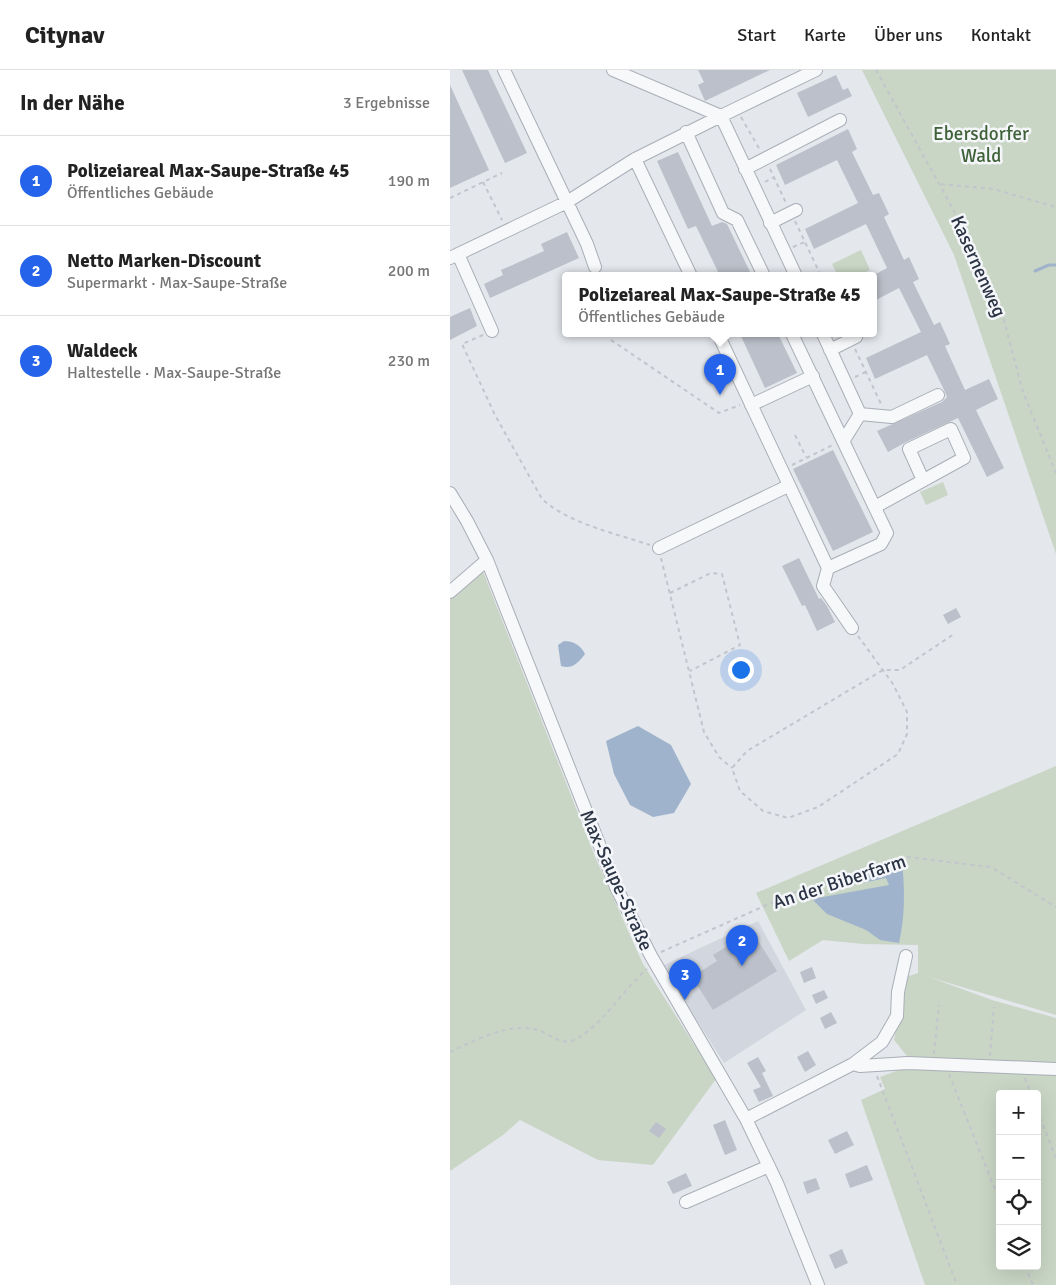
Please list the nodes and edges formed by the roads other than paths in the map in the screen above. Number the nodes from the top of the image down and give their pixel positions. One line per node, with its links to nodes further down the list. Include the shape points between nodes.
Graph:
1 (504, 70): 9 (street)
2 (613, 70): 4 (street)
3 (816, 70): 4 (street)
4 (721, 116): 6 (street); 8 (street)
5 (840, 120): 8 (street)
6 (686, 132): 7 (street); 15 (street, via 722,213 737,220)
7 (635, 159): 9 (street); 14 (street)
8 (745, 169): 11 (street)
9 (567, 202): 12 (street); 13 (street)
10 (793, 212): 11 (street)
11 (770, 223): 16 (street)
12 (454, 256): 17 (street)
13 (595, 267)
14 (688, 272)
15 (762, 272)
16 (794, 272)
17 (492, 330)
18 (719, 337): 25 (street)
19 (793, 337): 23 (street)
20 (824, 337): 22 (street)
21 (853, 338): 22 (street)
22 (830, 350): 26 (street)
23 (812, 376): 25 (street); 27 (street)
24 (938, 395): 26 (street, via 892,417)
25 (751, 405): 29 (street)
26 (860, 414): 27 (street)
27 (844, 440): 31 (street)
28 (923, 480): 28 (street, via 909,449 950,429 964,458); 31 (street)
29 (788, 486): 32 (street); 34 (street)
30 (450, 493): 33 (street, Max-Saupe-Straße)
31 (875, 506): 34 (street, via 887,533 881,544)
32 (659, 548)
33 (487, 560): 35 (street); 40 (street, Max-Saupe-Straße, via 616,887 652,960)
34 (828, 568): 36 (street, via 823,586)
35 (450, 592)
36 (852, 628)
37 (906, 956): 38 (street, via 898,992 897,1016 882,1042)
38 (853, 1064): 39 (street); 40 (street)
39 (1056, 1069)
40 (746, 1119): 41 (street, Max-Saupe-Straße)
41 (769, 1166): 42 (street); 43 (street, Max-Saupe-Straße)
42 (686, 1202)
43 (818, 1285)

